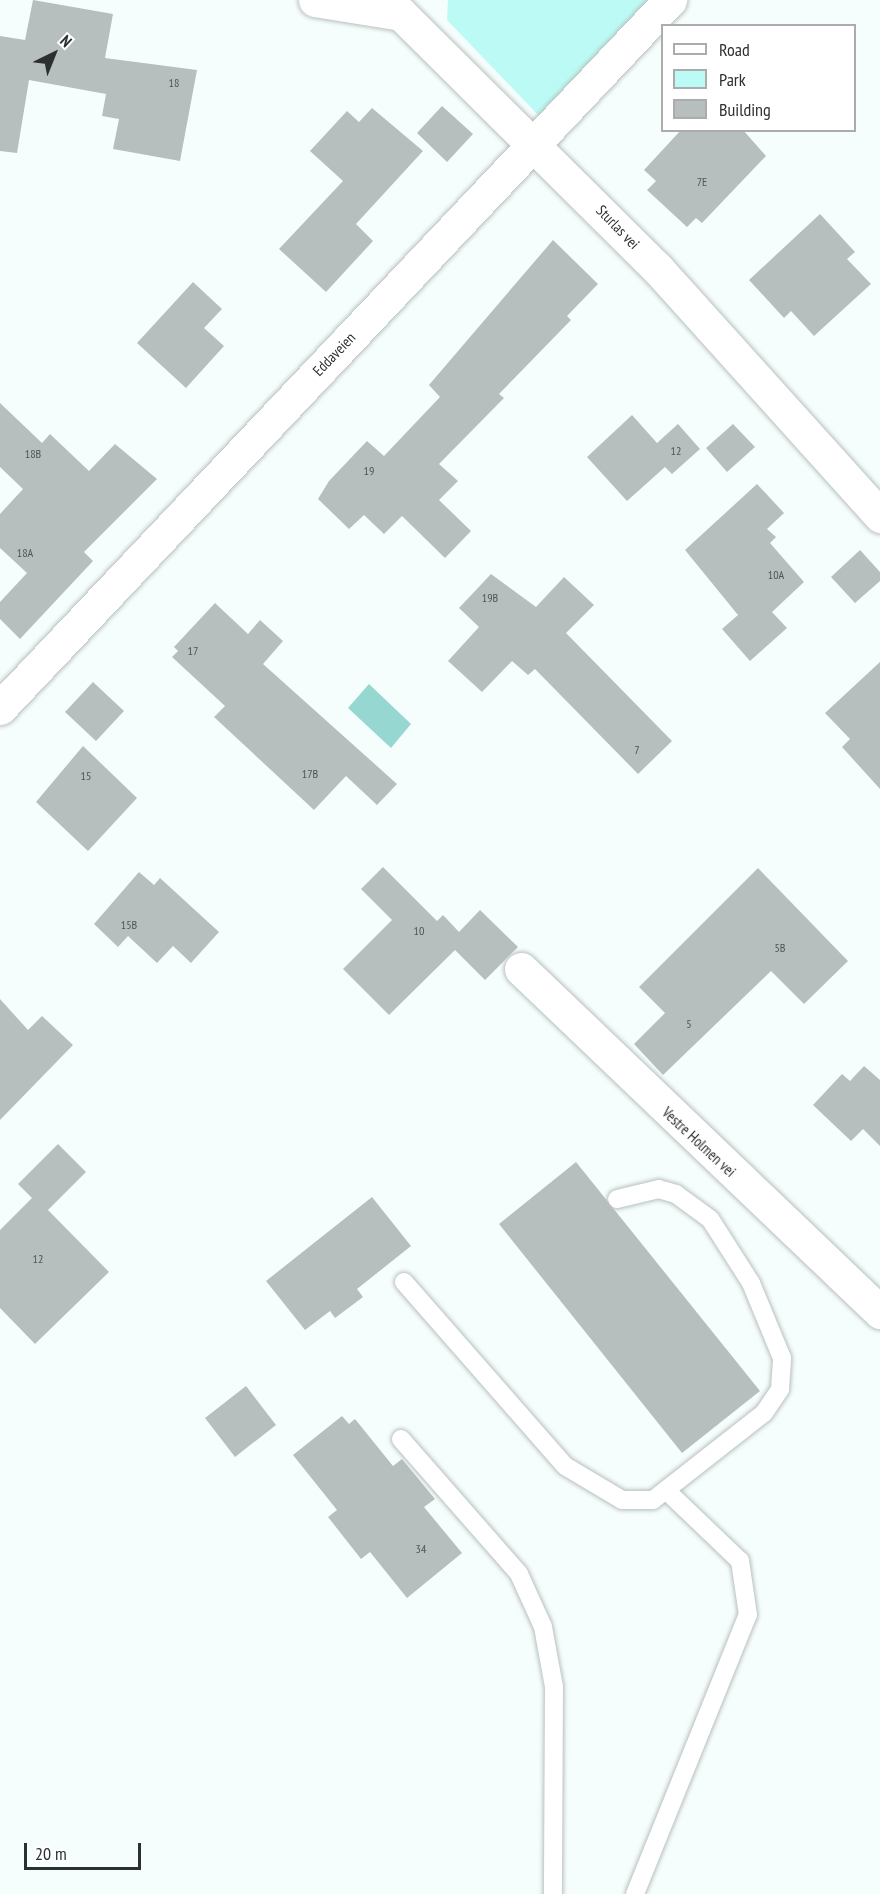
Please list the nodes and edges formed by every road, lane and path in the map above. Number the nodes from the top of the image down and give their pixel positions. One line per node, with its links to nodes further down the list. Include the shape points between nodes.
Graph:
1 (315, 0): 3 (street, Sturlas vei)
2 (670, 0): 4 (street, Eddaveien)
3 (408, 7): 4 (street, Sturlas vei)
4 (535, 143): 5 (street, Sturlas vei, via 657,268); 6 (street, Eddaveien)
5 (880, 516)
6 (0, 708)
7 (521, 969): 10 (street, Vestre Holmen vei)
8 (616, 1199): 12 (lane, via 659,1189 676,1194 710,1219 751,1283 782,1358 780,1389 774,1402)
9 (404, 1282): 12 (lane, via 565,1466 622,1500 638,1503)
10 (880, 1312)
11 (400, 1439): 13 (lane, via 519,1574 543,1627 555,1687)
12 (669, 1493): 14 (lane, via 740,1561 748,1615)
13 (553, 1894)
14 (635, 1894)

